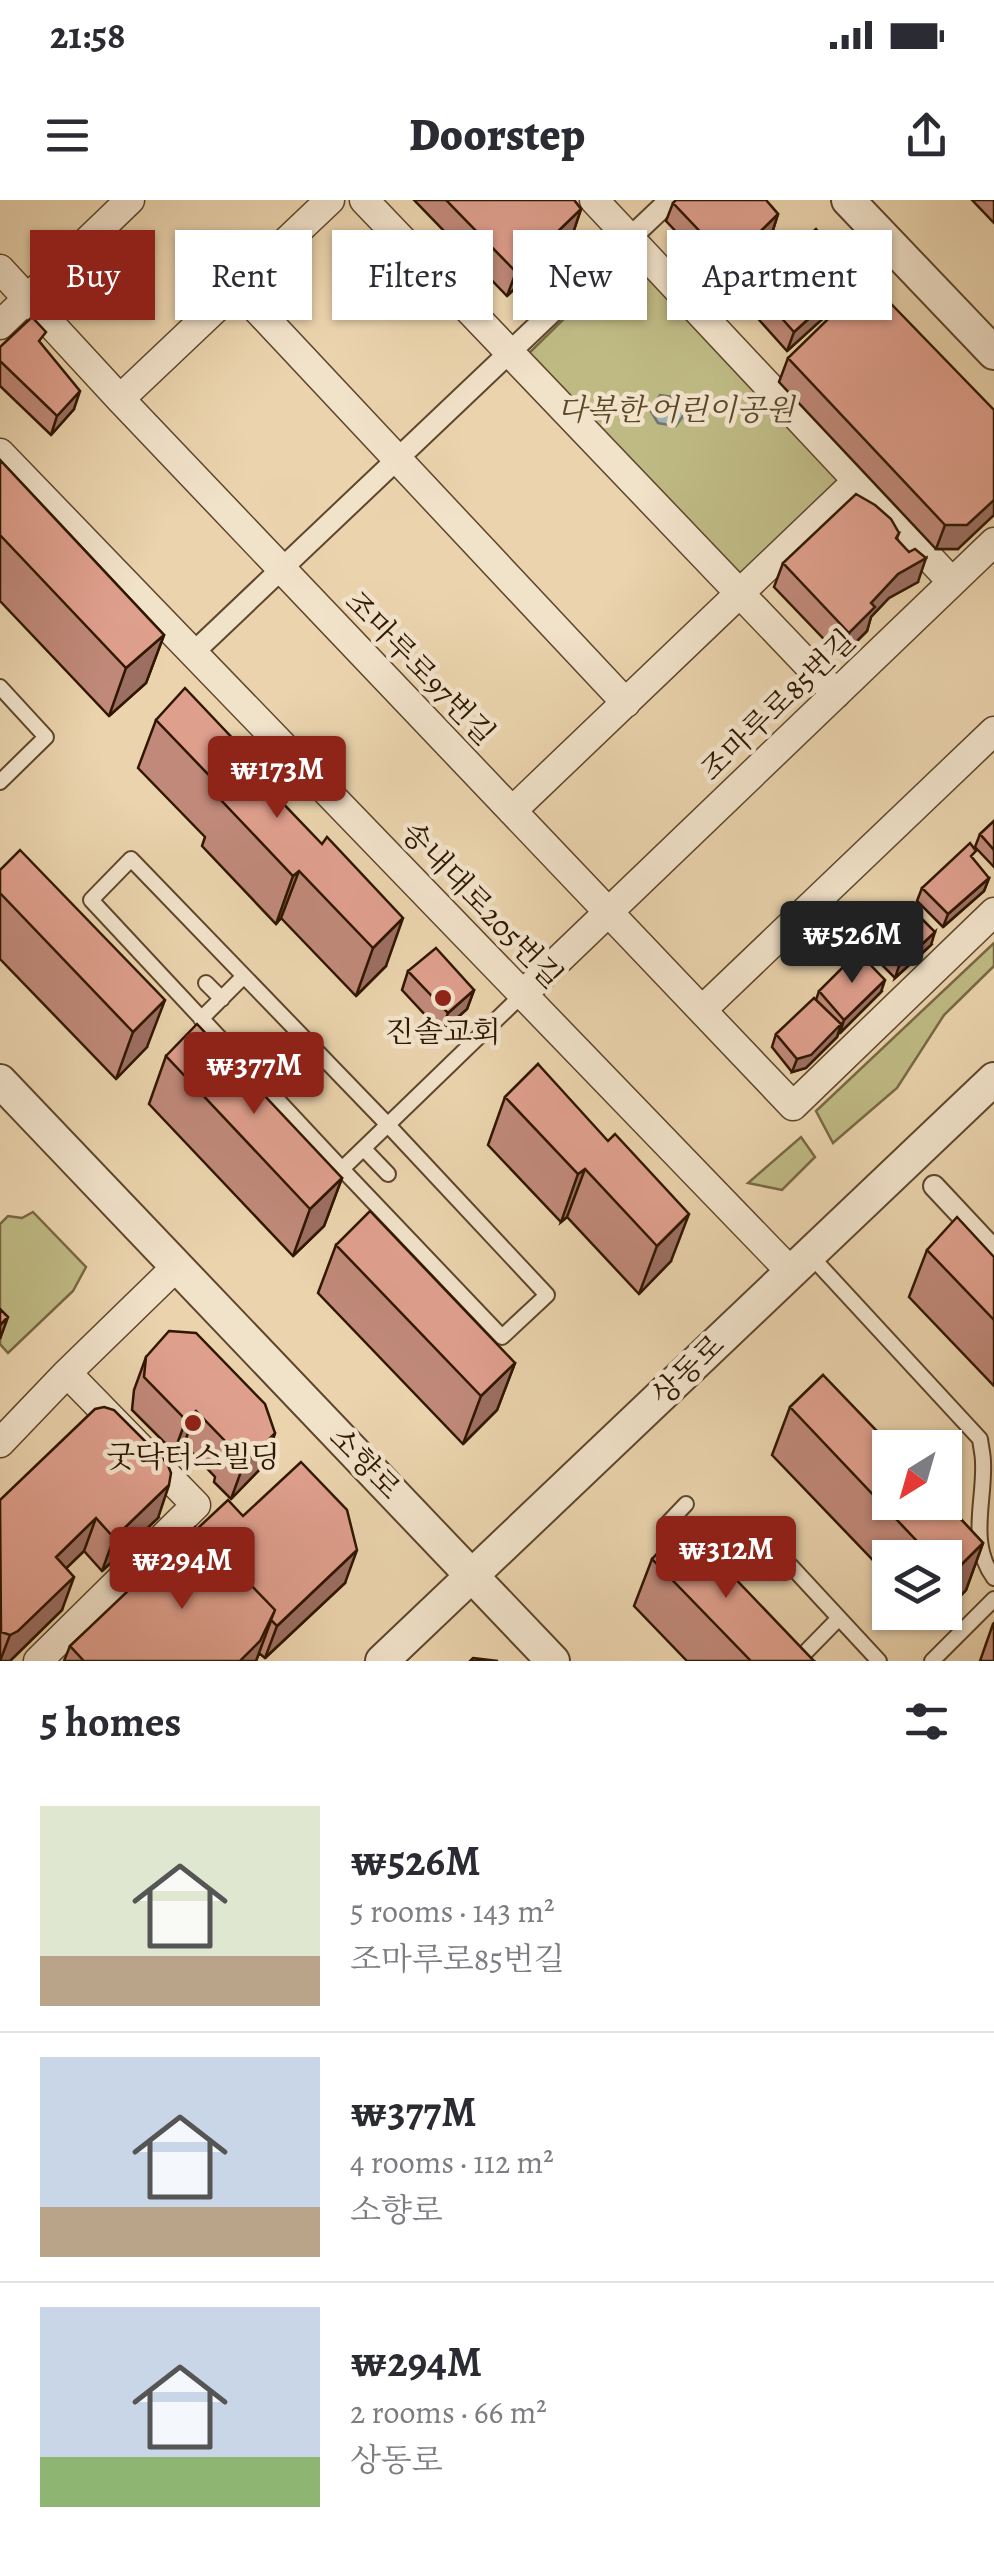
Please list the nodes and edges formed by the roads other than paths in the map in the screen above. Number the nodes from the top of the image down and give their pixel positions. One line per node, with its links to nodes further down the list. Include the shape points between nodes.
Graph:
1 (130, 200): 12 (street)
2 (330, 200): 7 (street)
3 (364, 200): 17 (street)
4 (595, 200): 8 (street)
5 (670, 200): 9 (street)
6 (848, 200): 18 (street)
7 (298, 230)
8 (623, 230)
9 (638, 230)
10 (647, 256): 22 (street)
11 (0, 269): 12 (street, 조마루로97번길)
12 (28, 298): 16 (street); 19 (street, 조마루로97번길)
13 (203, 320): 19 (street)
14 (267, 320): 21 (street)
15 (544, 320): 17 (street)
16 (0, 325)
17 (510, 352): 21 (street); 26 (street)
18 (994, 353)
19 (120, 398): 24 (street, 조마루로97번길)
20 (0, 454): 27 (street, 송내대로205번길)
21 (397, 459): 24 (street); 30 (street)
22 (856, 481): 25 (street); 26 (street)
23 (994, 544): 25 (street, 조마루로85번길)
24 (282, 569): 27 (street); 33 (street, 조마루로97번길)
25 (952, 582): 29 (street, 조마루로85번길)
26 (740, 593): 29 (street); 30 (street)
27 (193, 653): 38 (street, 송내대로205번길)
28 (0, 687): 32 (lane, via 46,737)
29 (836, 694): 34 (street, 조마루로85번길)
30 (626, 702): 33 (street)
31 (994, 731): 40 (street)
32 (0, 782)
33 (512, 811): 34 (street, 조마루로97번길)
34 (608, 912): 38 (street, 조마루로85번길); 40 (street)
35 (994, 912): 40 (street, via 793,1106)
36 (244, 976): 39 (lane); 41 (lane, via 131,859 91,900); 44 (lane)
37 (206, 983): 39 (lane)
38 (523, 994): 44 (lane); 50 (street, 송내대로205번길)
39 (222, 998): 41 (lane)
40 (702, 1010)
41 (202, 1019): 46 (lane)
42 (994, 1079): 50 (street, 상동로)
43 (0, 1081): 51 (street, 소향로)
44 (388, 1125): 45 (lane); 46 (lane, via 547,1295 502,1337)
45 (364, 1148): 46 (lane); 47 (lane)
46 (342, 1170)
47 (388, 1174)
48 (934, 1186): 49 (street)
49 (994, 1250)
50 (800, 1263): 57 (street, 상동로); 58 (lane, via 980,1439 979,1534)
51 (177, 1266): 52 (street); 57 (street, 소향로)
52 (67, 1373): 53 (street); 62 (street, via 205,1509)
53 (0, 1443)
54 (686, 1504): 56 (lane, via 668,1524)
55 (765, 1538): 60 (lane)
56 (693, 1552)
57 (472, 1575): 63 (street, 상동로); 64 (street, 소향로)
58 (994, 1578)
59 (994, 1599): 66 (lane)
60 (838, 1618): 61 (lane, via 797,1661); 65 (lane)
61 (784, 1647)
62 (38, 1661)
63 (382, 1661)
64 (553, 1661)
65 (879, 1661)
66 (932, 1661)

